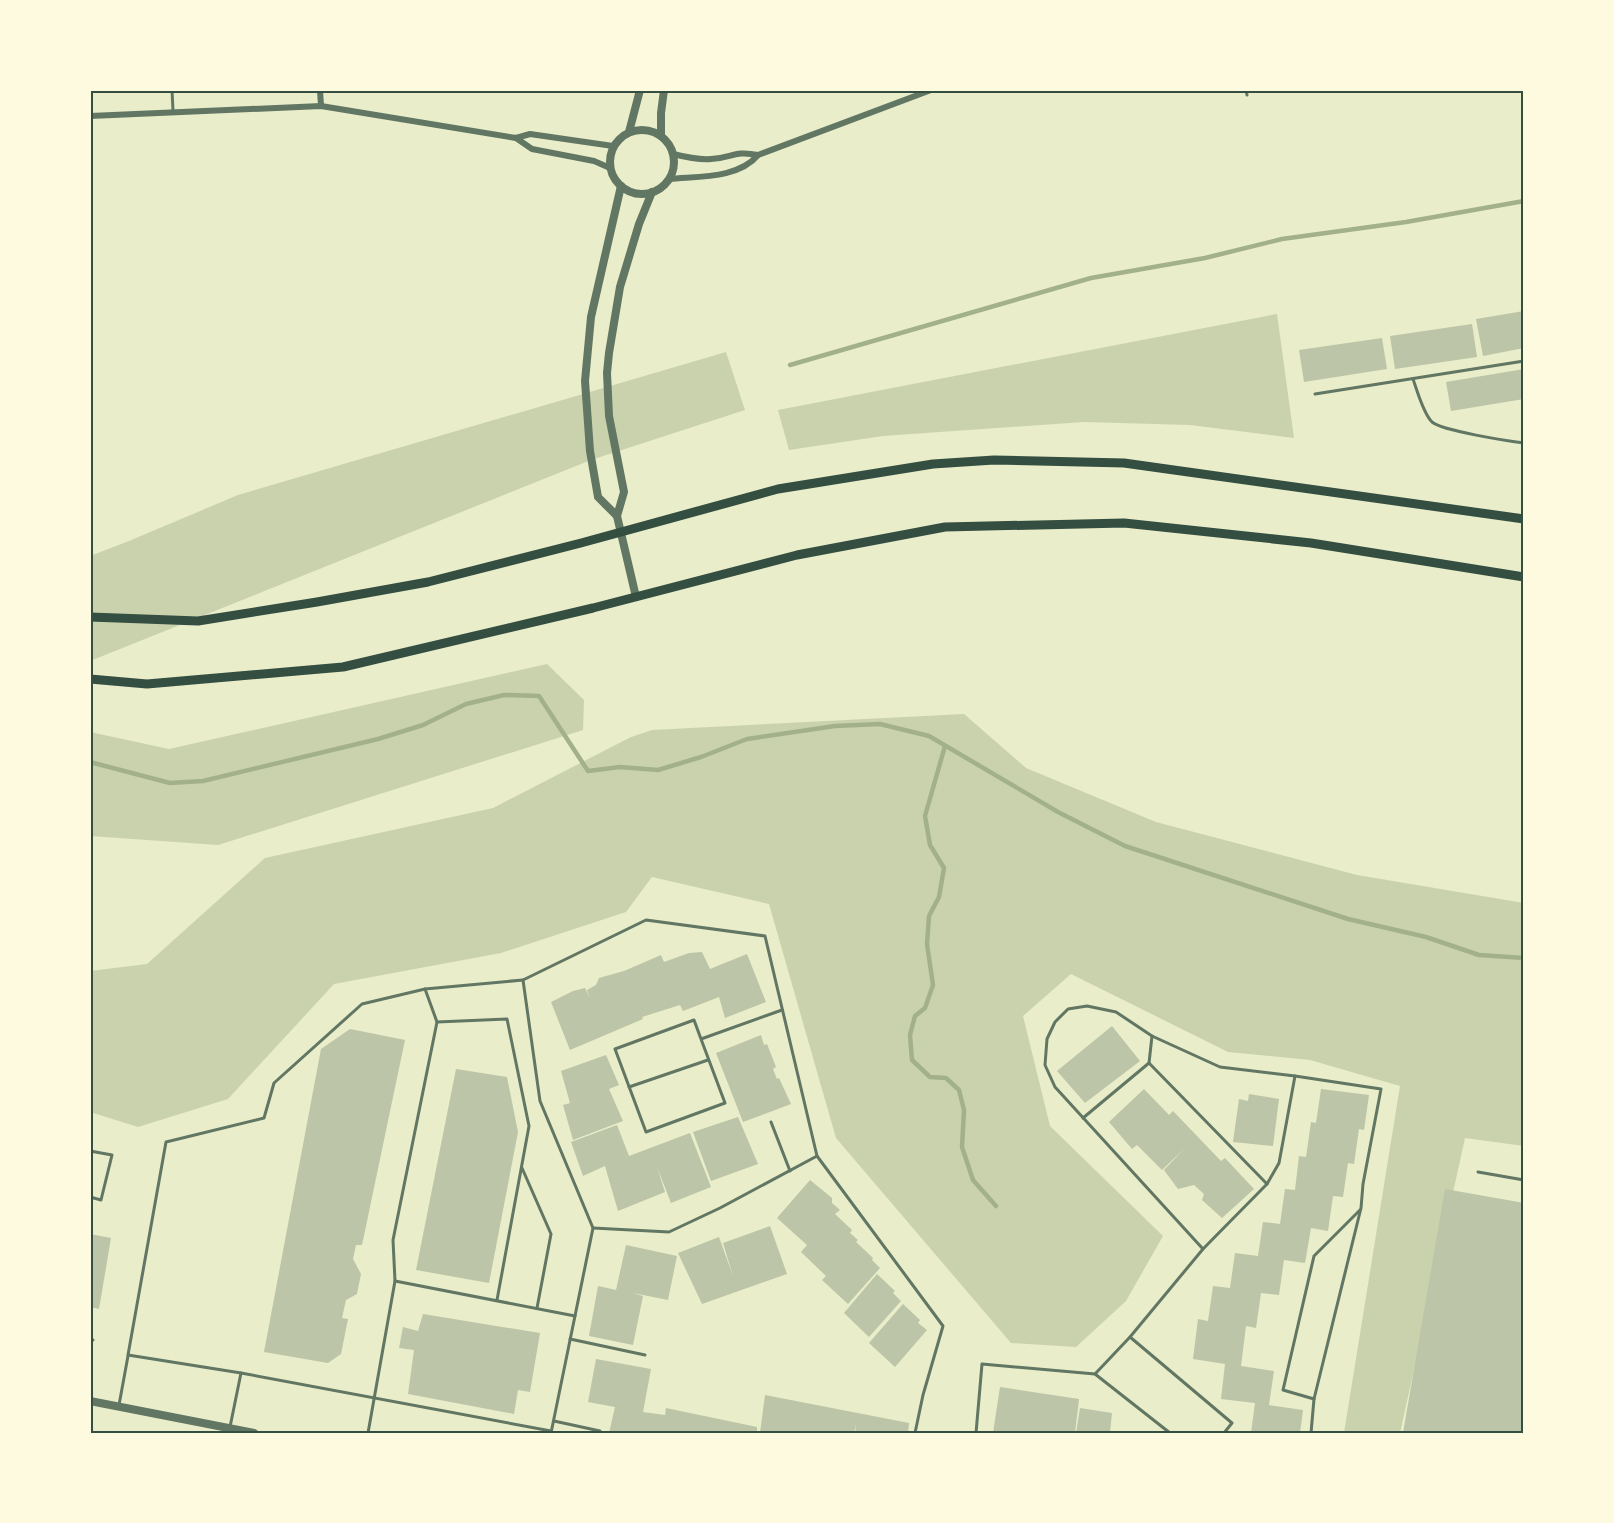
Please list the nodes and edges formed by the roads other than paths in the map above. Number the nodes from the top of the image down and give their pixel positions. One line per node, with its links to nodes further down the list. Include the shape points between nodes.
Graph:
1 (172, 90): 9 (lane)
2 (320, 90): 8 (street)
3 (640, 90): 11 (street)
4 (664, 90): 12 (street)
5 (931, 90): 16 (street)
6 (1246, 90): 7 (lane)
7 (1247, 95)
8 (321, 106): 9 (street); 13 (street)
9 (174, 113): 10 (street)
10 (90, 116)
11 (629, 132): 12 (street, via 651,131); 14 (street)
12 (661, 136): 15 (street)
13 (516, 138): 14 (street, via 530,134); 17 (street, via 532,149 594,161)
14 (613, 147): 17 (street)
15 (673, 154): 16 (street, via 693,159 742,152); 18 (street)
16 (758, 155): 18 (street, via 751,164 727,173)
17 (610, 168): 19 (street)
18 (669, 179): 20 (street)
19 (621, 186): 20 (street, via 630,192); 25 (street, via 591,316 585,381 598,497)
20 (652, 192): 25 (street, via 620,288 607,373 609,416 624,492)
21 (1524, 362): 22 (lane)
22 (1413, 379): 23 (lane); 24 (lane, via 1432,422 1448,429)
23 (1315, 394)
24 (1524, 443)
25 (617, 516): 27 (street)
26 (1524, 519): 27 (main road, via 1124,463 994,460 933,464 778,489)
27 (622, 531): 29 (street); 30 (main road, via 428,582 317,602 198,621)
28 (1524, 577): 29 (main road, via 1311,543 1124,523 995,525 945,527 797,555)
29 (636, 597): 31 (main road, via 343,667 147,684)
30 (90, 617)
31 (90, 679)
32 (523, 980): 33 (lane); 34 (lane, via 646,920 765,936); 53 (lane, via 540,1101)
33 (425, 989): 35 (lane); 61 (lane, via 362,1004 274,1083 264,1118 166,1142)
34 (782, 1010): 37 (lane); 45 (lane)
35 (437, 1022): 46 (lane, via 507,1019 529,1126); 55 (lane, via 393,1240)
36 (1152, 1036): 39 (lane); 40 (lane, via 1220,1067); 42 (lane, via 1116,1012 1087,1006 1068,1009 1055,1022 1047,1039 1045,1065 1055,1088)
37 (701, 1039): 38 (lane); 41 (lane, via 694,1020 615,1049)
38 (708, 1060): 41 (lane); 41 (lane, via 724,1103 646,1132)
39 (1149, 1063): 42 (lane); 50 (lane)
40 (1295, 1076): 50 (lane, via 1279,1163); 52 (lane, via 1381,1089)
41 (629, 1087)
42 (1083, 1118): 54 (lane)
43 (771, 1122): 47 (lane)
44 (90, 1151): 51 (lane, via 112,1155 102,1200)
45 (817, 1156): 47 (lane); 75 (lane, via 943,1326)
46 (521, 1167): 56 (lane); 57 (lane, via 551,1234)
47 (790, 1171): 53 (lane, via 669,1232)
48 (1478, 1173): 49 (lane)
49 (1524, 1180)
50 (1267, 1184): 54 (lane)
51 (90, 1197)
52 (1361, 1208): 66 (lane); 66 (lane, via 1314,1256 1283,1390)
53 (593, 1228): 58 (lane)
54 (1203, 1249): 59 (lane)
55 (395, 1281): 56 (lane); 65 (lane)
56 (497, 1300): 57 (lane)
57 (536, 1308): 58 (lane)
58 (575, 1316): 60 (lane)
59 (1130, 1337): 64 (lane); 78 (lane, via 1232,1423)
60 (570, 1339): 62 (lane); 69 (lane)
61 (128, 1355): 63 (lane); 68 (lane)
62 (645, 1355)
63 (241, 1373): 65 (lane); 70 (lane)
64 (1095, 1374): 76 (lane, via 982,1364); 77 (lane)
65 (374, 1398): 72 (lane); 74 (lane)
66 (1314, 1399): 79 (lane)
67 (90, 1401): 68 (street)
68 (118, 1407): 70 (street)
69 (554, 1421): 71 (lane); 72 (lane)
70 (230, 1428): 73 (street)
71 (600, 1431)
72 (551, 1432)
73 (254, 1433)
74 (368, 1433)
75 (915, 1433)
76 (976, 1433)
77 (1170, 1433)
78 (1224, 1433)
79 (1311, 1433)

